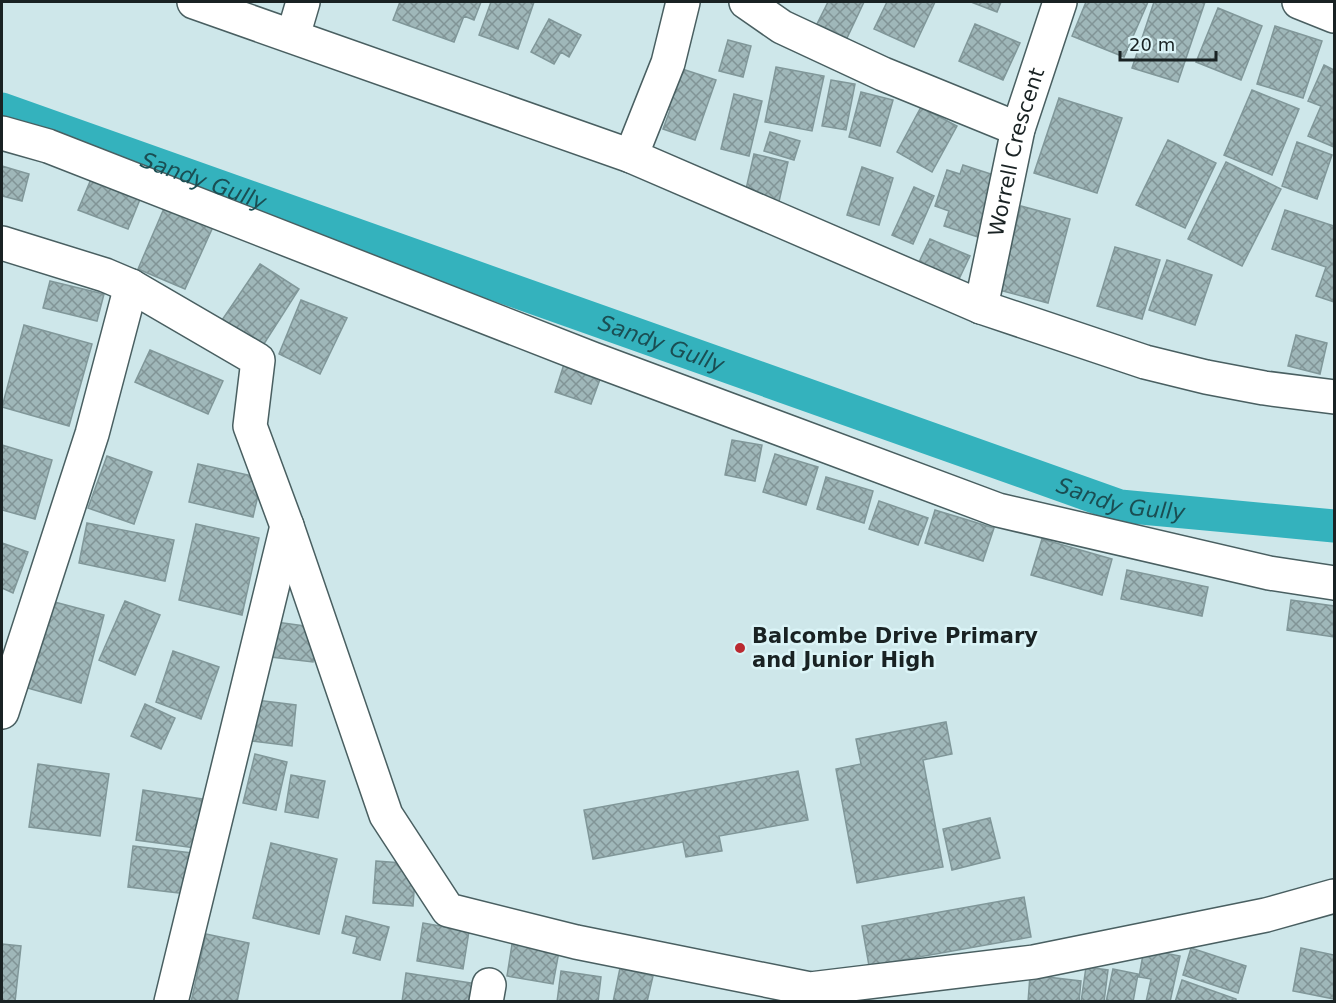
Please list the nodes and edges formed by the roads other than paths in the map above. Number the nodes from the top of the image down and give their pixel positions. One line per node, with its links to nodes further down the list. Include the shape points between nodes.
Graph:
1 (194, 2): 8 (street)
2 (303, 2): 8 (street)
3 (683, 2): 11 (street, via 668,63)
4 (746, 2): 9 (street, via 782,27 883,74)
5 (1060, 2): 9 (street, Worrell Crescent)
6 (1299, 2): 7 (street)
7 (1335, 16)
8 (293, 36): 11 (street)
9 (1018, 129): 14 (street, Worrell Crescent)
10 (2, 133): 17 (street, via 48,146 592,359 998,510 1269,573)
11 (631, 156): 14 (street)
12 (2, 243): 13 (street)
13 (131, 286): 16 (street, via 258,360 250,426); 18 (street, via 92,434)
14 (981, 307): 15 (street, via 1145,362 1264,388)
15 (1335, 397)
16 (287, 526): 20 (street, via 386,814 448,910); 21 (street)
17 (1335, 582)
18 (2, 712)
19 (1335, 896): 20 (street, via 1266,915 1034,962)
20 (809, 995)
21 (171, 1002)

